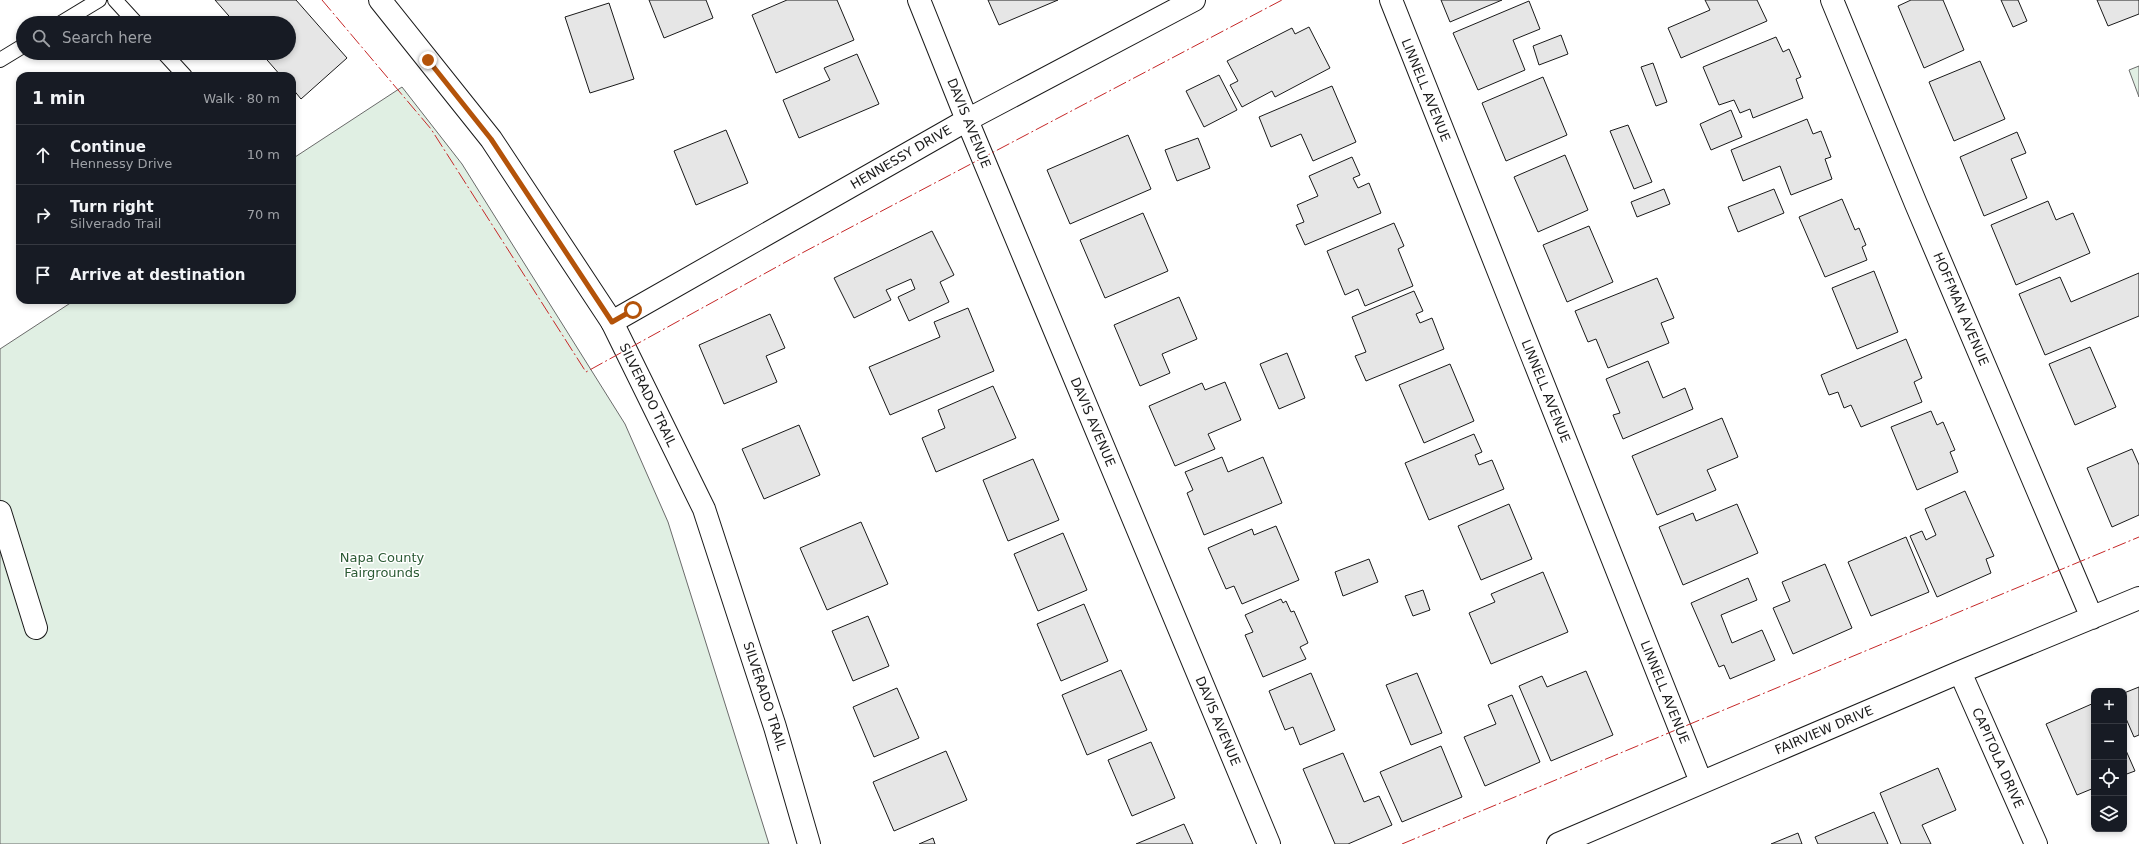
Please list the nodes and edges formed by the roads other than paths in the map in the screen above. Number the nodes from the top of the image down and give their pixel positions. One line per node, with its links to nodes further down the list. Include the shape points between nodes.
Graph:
1 (99, 0): 8 (lane)
2 (115, 0): 9 (lane)
3 (380, 0): 15 (street, SILVERADO TRAIL, via 491,139)
4 (919, 0): 14 (street, DAVIS AVENUE)
5 (1194, 0): 14 (street, HENNESSY DRIVE)
6 (1391, 0): 21 (street, LINNELL AVENUE)
7 (1832, 0): 18 (street, HOFFMAN AVENUE, via 1919,212)
8 (73, 16)
9 (130, 16)
10 (16, 50): 11 (lane)
11 (0, 60)
12 (171, 60): 13 (lane)
13 (182, 72)
14 (967, 120): 15 (street, HENNESSY DRIVE); 23 (street, DAVIS AVENUE)
15 (612, 322): 22 (street, SILVERADO TRAIL, via 704,509 775,727)
16 (0, 512): 19 (street)
17 (2139, 598): 18 (street, FAIRVIEW DRIVE)
18 (2092, 618): 20 (street, FAIRVIEW DRIVE)
19 (36, 628)
20 (1960, 672): 21 (street, FAIRVIEW DRIVE); 25 (street, CAPITOLA DRIVE)
21 (1701, 782): 24 (street, FAIRVIEW DRIVE)
22 (809, 844)
23 (1269, 844)
24 (1558, 844)
25 (2036, 844)

